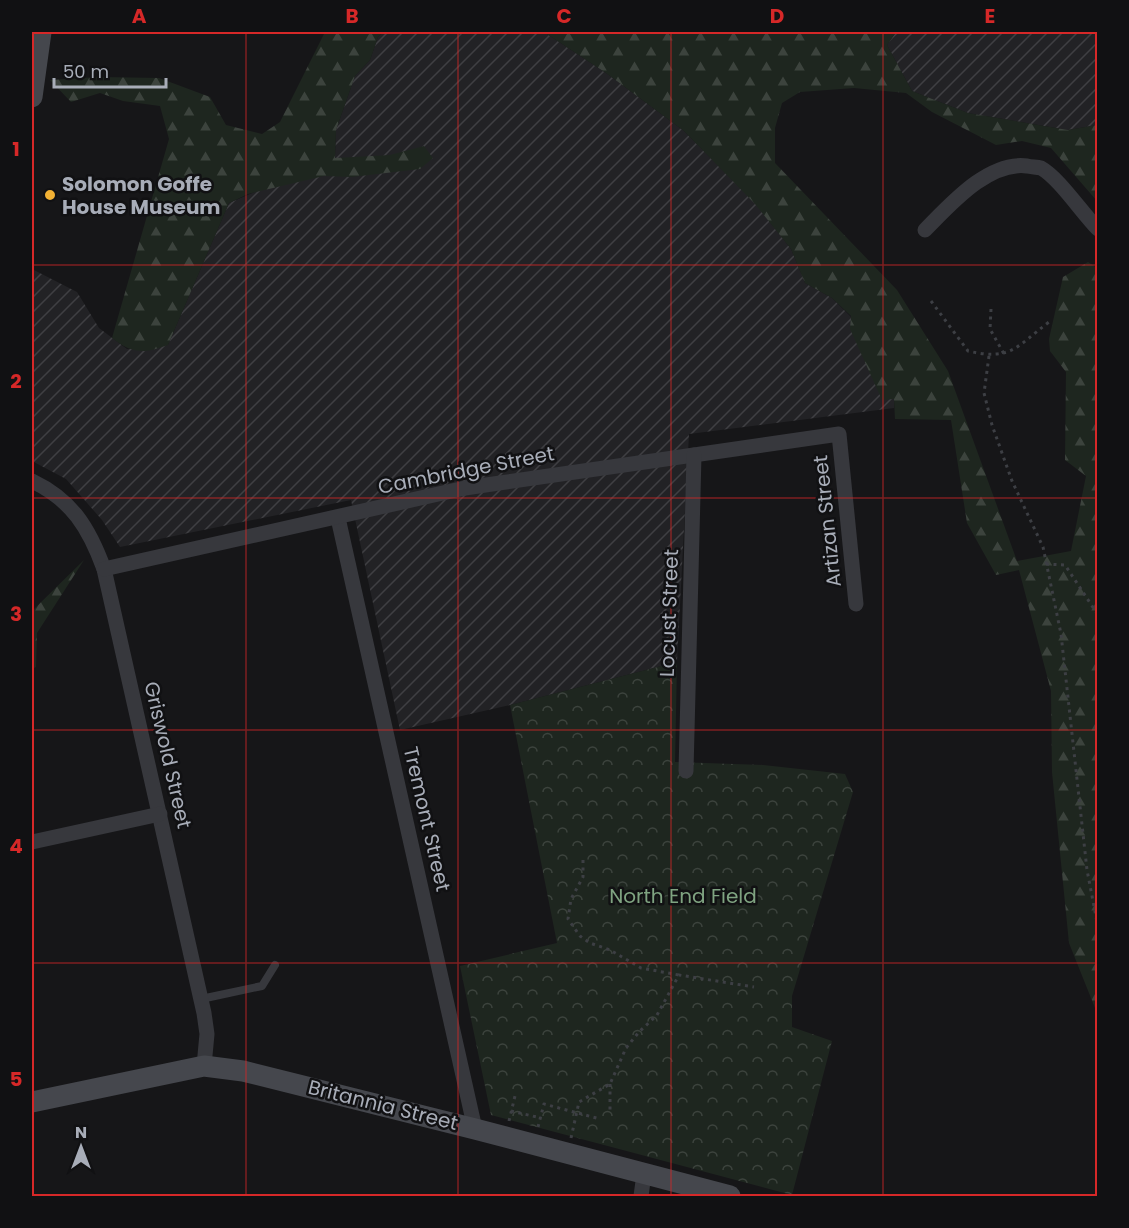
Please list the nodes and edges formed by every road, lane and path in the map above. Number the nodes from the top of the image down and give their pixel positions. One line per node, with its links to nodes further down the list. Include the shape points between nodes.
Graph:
1 (41, 32): 2 (main road)
2 (32, 97)
3 (1098, 229): 4 (street, via 1040,168 1021,165 976,182)
4 (925, 230)
5 (931, 301): 9 (path, via 968,351)
6 (991, 309): 8 (path, via 990,329)
7 (1048, 322): 8 (path)
8 (1004, 354): 9 (path)
9 (989, 356): 14 (path, via 984,393 992,425 1012,481 1043,547)
10 (839, 434): 11 (street, Cambridge Street); 16 (street, Artizan Street)
11 (694, 455): 13 (street, Cambridge Street, via 465,488); 18 (street, Locust Street)
12 (32, 481): 15 (street, Griswold Street, via 66,503 81,521)
13 (338, 518): 15 (street, Cambridge Street); 37 (street, Tremont Street)
14 (1046, 564): 17 (path, via 1065,566); 22 (path, via 1061,634 1087,870)
15 (104, 569): 19 (street, Griswold Street)
16 (856, 604)
17 (1098, 615)
18 (686, 771)
19 (160, 814): 20 (street); 26 (street, Griswold Street)
20 (32, 842)
21 (582, 860): 24 (path, via 582,876 571,899 568,919 580,936 640,968)
22 (1098, 927)
23 (275, 965): 26 (lane, via 262,986)
24 (679, 975): 25 (path); 28 (path, via 657,1015 626,1048)
25 (754, 987)
26 (201, 999): 27 (street, Griswold Street, via 207,1034)
27 (204, 1066): 30 (main road, Britannia Street); 37 (main road, Britannia Street, via 275,1078)
28 (610, 1084): 32 (path, via 579,1102); 33 (path)
29 (515, 1096): 31 (path)
30 (32, 1102)
31 (511, 1111): 34 (path); 36 (path)
32 (577, 1112): 34 (path, via 544,1104); 35 (path); 39 (path)
33 (610, 1112)
34 (541, 1118): 38 (path)
35 (600, 1119)
36 (509, 1124)
37 (475, 1129): 40 (main road, Britannia Street)
38 (538, 1130)
39 (570, 1140)
40 (645, 1174): 41 (main road, Britannia Street); 42 (street)
41 (719, 1195)
42 (641, 1197)

